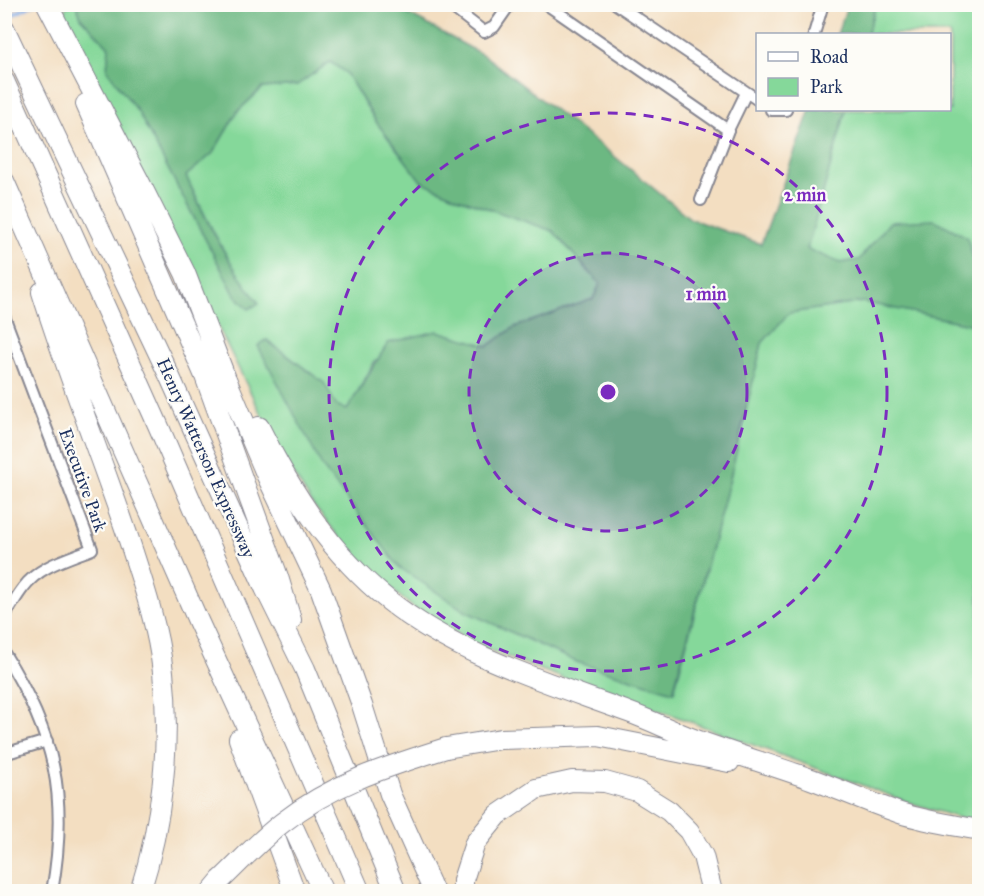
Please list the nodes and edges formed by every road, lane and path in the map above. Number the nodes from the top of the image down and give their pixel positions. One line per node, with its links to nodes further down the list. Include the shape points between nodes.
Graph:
1 (448, 4): 2 (street, via 484,32 494,27)
2 (510, 4)
3 (546, 4): 12 (street)
4 (616, 4): 10 (street)
5 (824, 4): 7 (street)
6 (49, 13): 17 (highway, via 185,273); 21 (highway, via 205,376 278,577)
7 (814, 33)
8 (8, 35): 21 (highway, Henry Watterson Expressway)
9 (4, 81): 31 (highway, Henry Watterson Expressway)
10 (746, 93): 11 (street); 12 (street)
11 (756, 99)
12 (728, 130): 14 (street)
13 (4, 181): 15 (highway)
14 (700, 200)
15 (14, 201): 19 (highway); 28 (highway, via 59,348 120,512 155,623 163,672 163,772 156,825)
16 (4, 316): 18 (street, Executive Park, via 92,549 37,573)
17 (226, 380): 24 (highway, via 256,421 282,474 348,564 422,625 460,647 549,684); 33 (highway, via 321,590 390,794)
18 (4, 616)
19 (199, 623): 29 (highway); 30 (highway)
20 (4, 652): 22 (street, via 26,689)
21 (305, 669): 32 (highway, Henry Watterson Expressway)
22 (47, 741): 23 (street); 27 (street, via 60,814)
23 (4, 754)
24 (811, 779): 25 (highway, via 901,813); 26 (highway, bridge, via 598,736 501,739 446,748 370,772 328,793 282,823)
25 (980, 830)
26 (216, 886)
27 (51, 891)
28 (140, 891)
29 (295, 891)
30 (323, 891)
31 (360, 891)
32 (396, 891)
33 (434, 891)
34 (463, 891): 35 (highway, via 462,880 475,843 498,815 536,789 572,781 605,782 637,791 669,812 689,831 703,856)
35 (712, 891)

